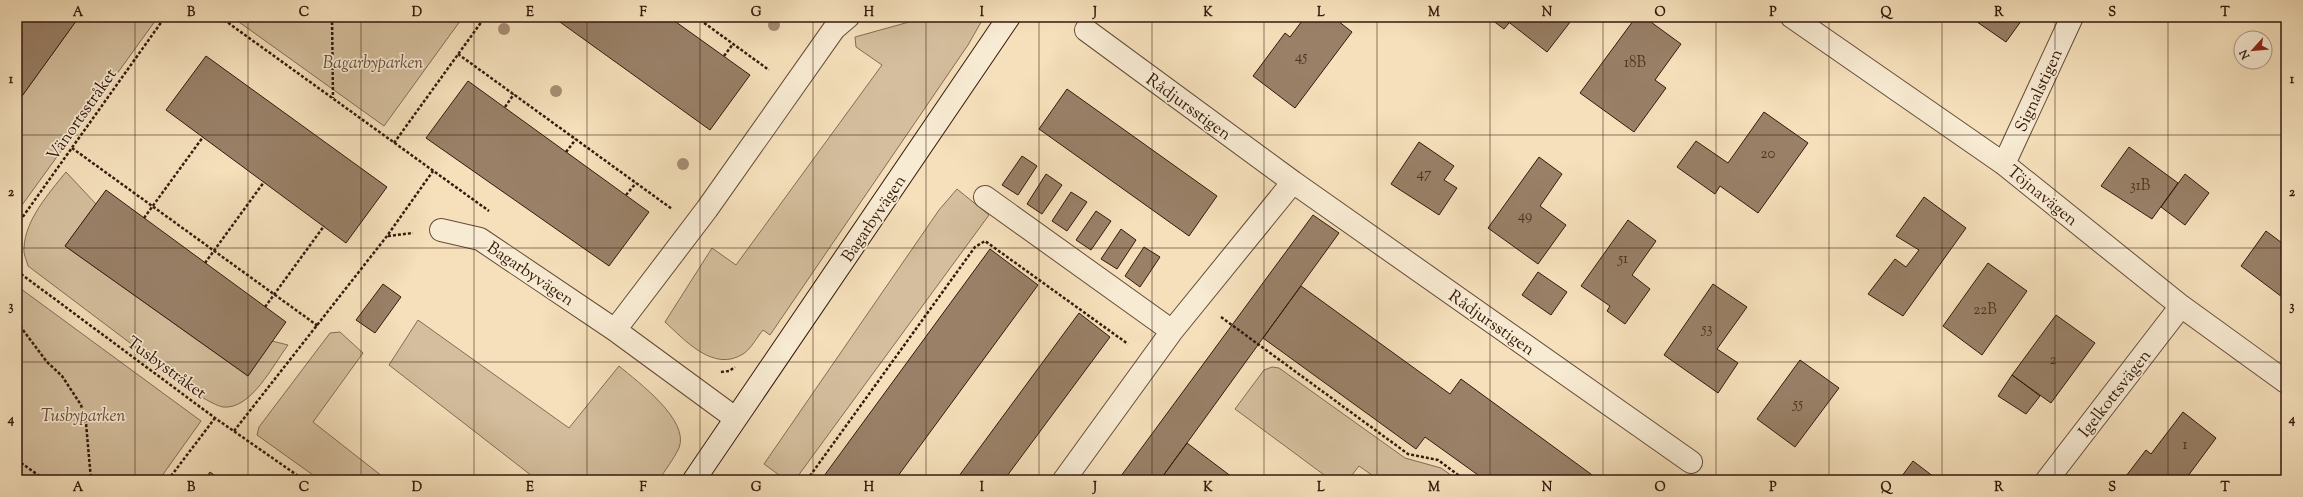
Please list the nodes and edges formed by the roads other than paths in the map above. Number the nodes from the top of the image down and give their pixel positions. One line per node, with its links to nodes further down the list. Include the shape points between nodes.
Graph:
1 (848, 17): 11 (street, via 834,29 707,209)
2 (1009, 17): 14 (street, Bagarbyvägen)
3 (1792, 17): 6 (street, Töjnavägen)
4 (2072, 17): 6 (street, Signalstigen)
5 (1086, 30): 7 (street, Rådjursstigen)
6 (2004, 164): 10 (street, Töjnavägen)
7 (1293, 182): 12 (street); 15 (street, Rådjursstigen)
8 (985, 197): 12 (street)
9 (441, 230): 11 (street, Bagarbyvägen, via 480,239)
10 (2181, 306): 13 (street, Töjnavägen); 18 (street, Igelkottsvägen)
11 (615, 330): 14 (street, Bagarbyvägen)
12 (1172, 331): 17 (street)
13 (2286, 382)
14 (735, 418): 16 (street, Bagarbyvägen)
15 (1691, 462)
16 (694, 480)
17 (1064, 480)
18 (2047, 480)

